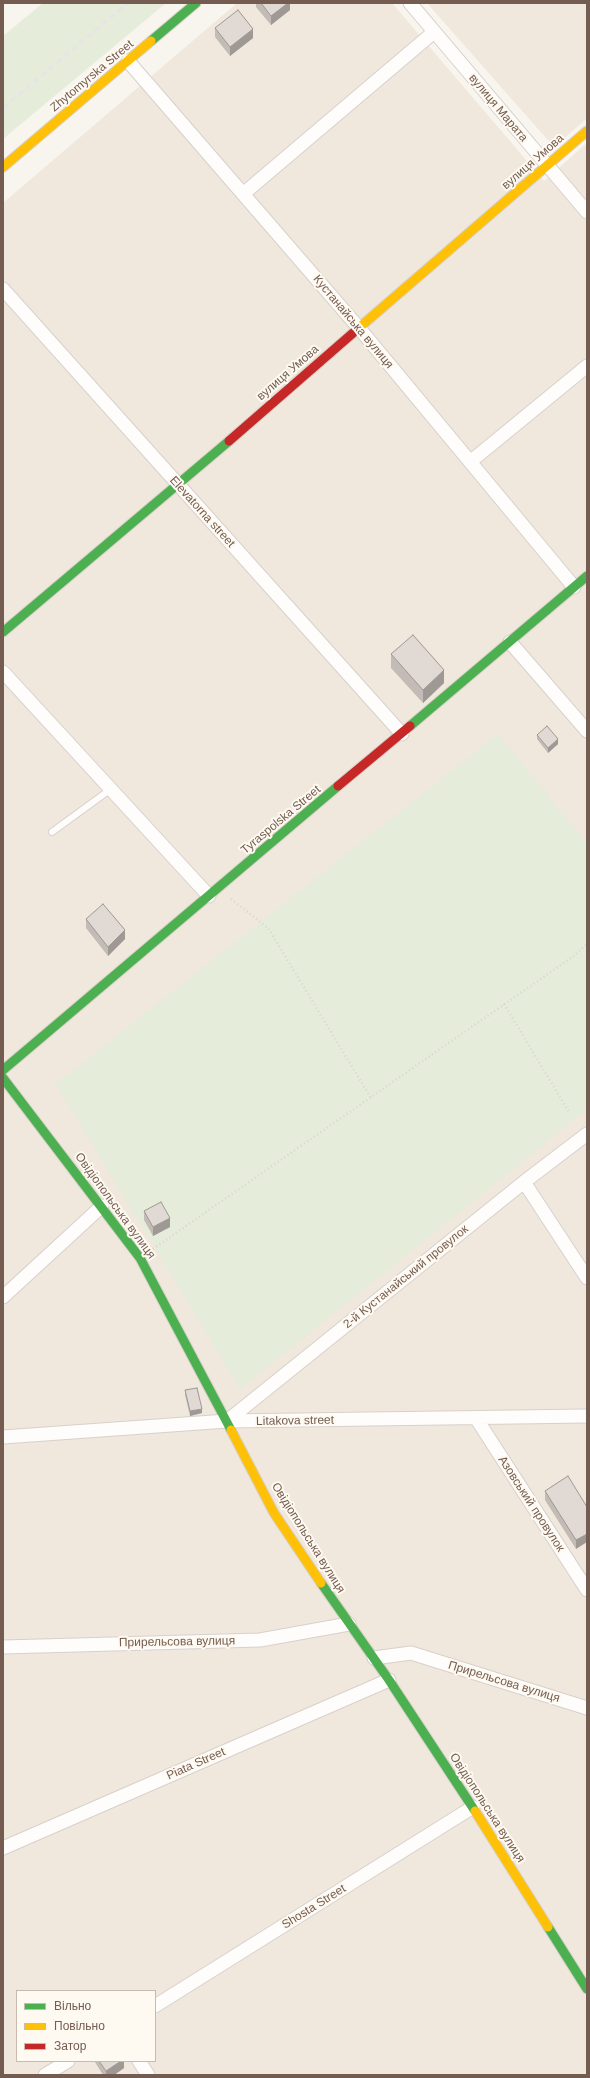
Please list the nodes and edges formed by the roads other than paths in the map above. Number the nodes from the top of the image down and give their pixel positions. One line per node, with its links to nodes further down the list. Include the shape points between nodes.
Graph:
1 (196, 3): 4 (street, Zhytomyrska Street)
2 (410, 3): 3 (street, вулиця Марата)
3 (434, 32): 6 (street, вулиця Марата); 8 (street)
4 (128, 61): 7 (street, Zhytomyrska Street); 8 (street, Кустанайська вулиця)
5 (587, 131): 6 (street, вулиця Умова)
6 (547, 166): 9 (street, вулиця Марата); 11 (street, вулиця Умова)
7 (3, 167)
8 (243, 194): 11 (street, Кустанайська вулиця)
9 (587, 212)
10 (3, 289): 14 (street, Elevatorna street)
11 (359, 328): 13 (street, Кустанайська вулиця); 14 (street, вулиця Умова)
12 (587, 366): 13 (street)
13 (470, 462): 16 (street, Кустанайська вулиця)
14 (178, 484): 17 (street, вулиця Умова); 21 (street, Elevatorna street)
15 (587, 576): 16 (street, Tyraspolska Street)
16 (574, 587): 18 (street, Tyraspolska Street)
17 (3, 632)
18 (510, 642): 20 (street); 21 (street, Tyraspolska Street)
19 (3, 672): 22 (street)
20 (587, 731)
21 (402, 734): 24 (street, Tyraspolska Street)
22 (111, 789): 23 (lane); 24 (street)
23 (52, 832)
24 (213, 892): 25 (street, Tyraspolska Street)
25 (3, 1070)
26 (3, 1078): 29 (street, Овідіопольська вулиця)
27 (587, 1134): 28 (street, 2-й Кустанайський провулок)
28 (524, 1182): 30 (street); 34 (street, 2-й Кустанайський провулок)
29 (102, 1206): 31 (street); 34 (street, Овідіопольська вулиця, via 140,1258)
30 (587, 1278)
31 (3, 1297)
32 (587, 1416): 33 (street, Litakova street)
33 (476, 1418): 34 (street, Litakova street); 36 (street, Азовський провулок)
34 (227, 1422): 35 (street, Litakova street); 37 (street, Овідіопольська вулиця, via 274,1513)
35 (3, 1437)
36 (587, 1590)
37 (349, 1624): 38 (street, Прирельсова вулиця, via 260,1640); 39 (street, Овідіопольська вулиця)
38 (3, 1647)
39 (374, 1658): 40 (street, Овідіопольська вулиця); 41 (street, Прирельсова вулиця, via 411,1653)
40 (389, 1680): 42 (street, Овідіопольська вулиця); 43 (street, Piata Street)
41 (587, 1708)
42 (473, 1807): 44 (street, Овідіопольська вулиця); 45 (street, Shosta Street)
43 (3, 1848)
44 (587, 1989)
45 (156, 2005)
46 (66, 2062): 48 (street)
47 (140, 2062): 49 (street)
48 (45, 2075)
49 (148, 2075)

